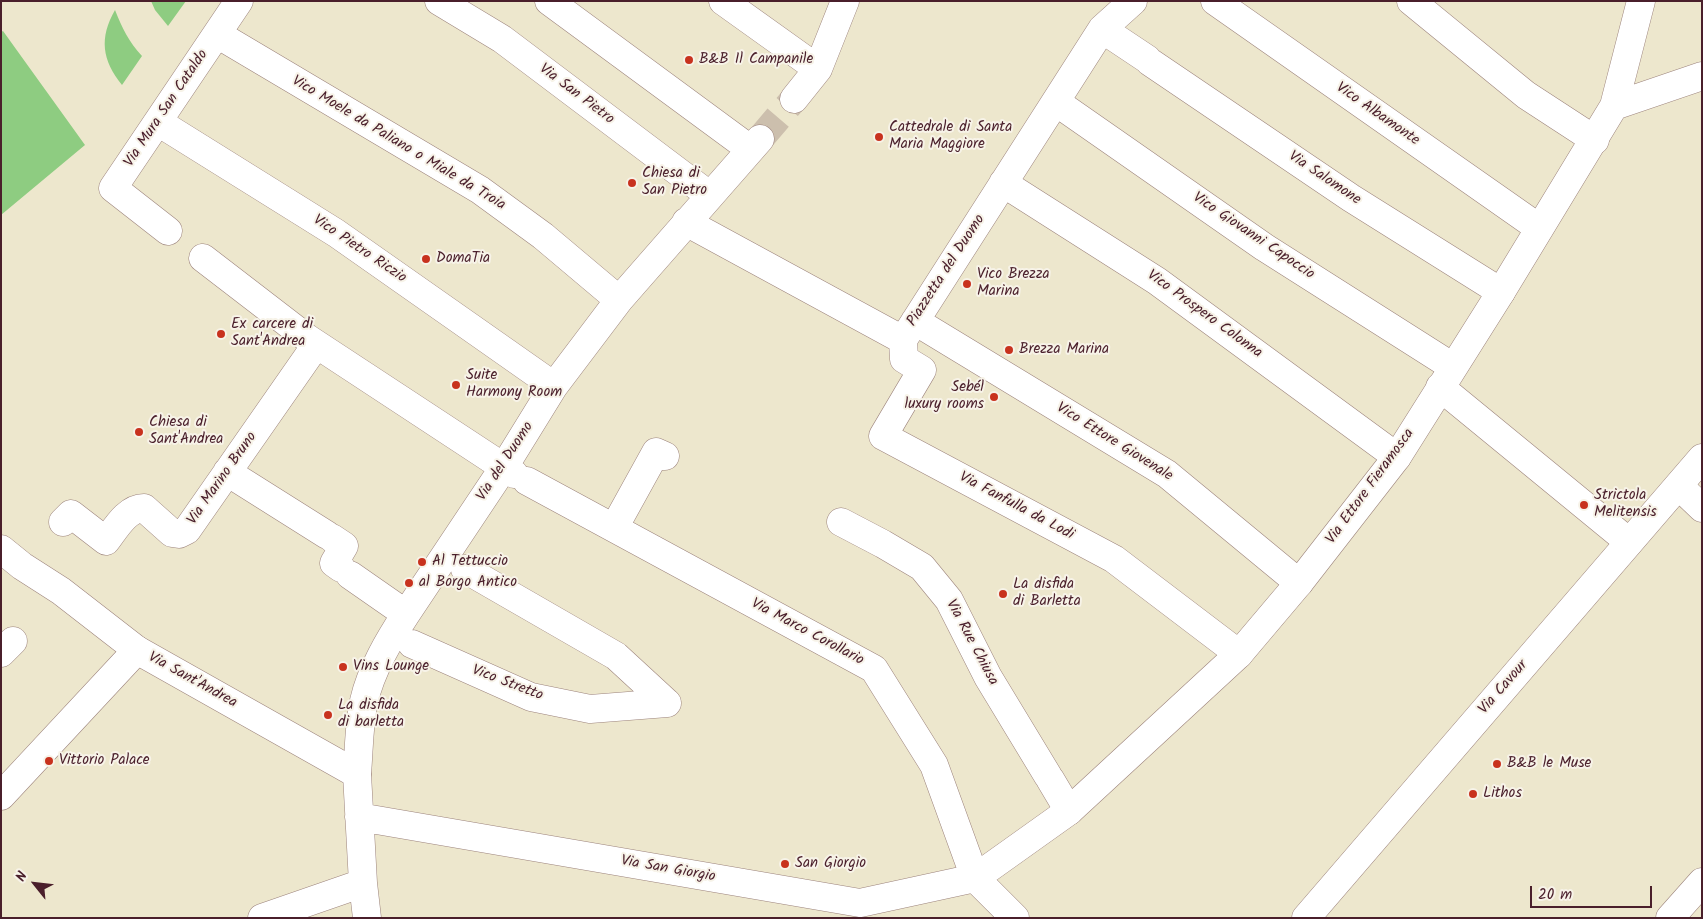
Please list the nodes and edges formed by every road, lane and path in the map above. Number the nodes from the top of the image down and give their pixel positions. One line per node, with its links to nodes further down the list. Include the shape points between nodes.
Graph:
1 (239, 1): 11 (street, Via Mura San Cataldo)
2 (439, 1): 20 (street, Via San Pietro, via 502,40)
3 (549, 1): 20 (street, Via del Duomo, via 755,144)
4 (723, 1): 12 (street)
5 (845, 1): 12 (street)
6 (1133, 1): 10 (street, Piazzetta del Duomo)
7 (1215, 1): 22 (street, Vico Albamonte)
8 (1411, 1): 18 (street, via 1526,95)
9 (1645, 4): 16 (street, Via Ettore Fieramosca)
10 (1102, 29): 15 (street, Piazzetta del Duomo); 23 (street, Via Salomone, via 1351,198)
11 (217, 34): 17 (street, Via Mura San Cataldo); 24 (street, Vico Moele da Paliano o Miale da Troia, via 480,190 543,236)
12 (818, 69): 14 (street)
13 (1702, 76): 16 (street)
14 (794, 99)
15 (1056, 102): 19 (street, Piazzetta del Duomo); 27 (street, Vico Giovanni Capoccio)
16 (1614, 106): 18 (street, Via Ettore Fieramosca)
17 (158, 122): 26 (street, Via Mura San Cataldo, via 113,188); 28 (street, Vico Pietro Riczio, via 336,233)
18 (1595, 140): 22 (street, Via Ettore Fieramosca)
19 (1004, 183): 25 (street, Piazzetta del Duomo); 30 (street, Vico Prospero Colonna, via 1157,281)
20 (709, 195): 21 (street, Via del Duomo)
21 (686, 222): 24 (street, Via del Duomo); 25 (street, Piazzetta del Duomo)
22 (1540, 228): 23 (street, Via Ettore Fieramosca)
23 (1501, 292): 27 (street, Via Ettore Fieramosca)
24 (619, 300): 28 (street, Via del Duomo)
25 (909, 331): 42 (street, Vico Ettore Giovenale, via 1167,474); 45 (street, Via Fanfulla da Lodi, via 904,359 922,370 882,436 1114,560)
26 (316, 344): 32 (street, Via Marino Bruno); 33 (street)
27 (1447, 377): 30 (street, Via Ettore Fieramosca); 39 (street)
28 (554, 386): 33 (street, Via del Duomo)
29 (665, 456): 38 (street, via 656,452)
30 (1397, 457): 42 (street, Via Ettore Fieramosca)
31 (1702, 458): 34 (street, Via Cavour)
32 (227, 472): 36 (street, Via Marino Bruno, via 187,530 179,534 172,533 144,508 128,513 106,541 71,514); 43 (street, Vico Stretto, via 344,546 334,563)
33 (515, 474): 38 (street, Via Marco Corollario); 41 (street, Via del Duomo)
34 (1679, 486): 35 (street); 39 (street, Via Cavour)
35 (1702, 508)
36 (63, 522)
37 (841, 522): 48 (street, Via Rue Chiusa, via 922,567 949,600 988,676)
38 (614, 528): 50 (street, Via Marco Corollario, via 874,669 934,765)
39 (1629, 542): 56 (street, Via Cavour)
40 (1, 549): 44 (street, Via Sant'Andrea, via 54,598)
41 (453, 563): 43 (street, Via del Duomo); 43 (street, Vico Stretto, via 616,656 667,703 590,709 531,697)
42 (1298, 583): 45 (street, Via Ettore Fieramosca)
43 (402, 633): 46 (street, Via del Duomo, via 376,668 364,700)
44 (137, 650): 46 (street, Via Sant'Andrea); 47 (street)
45 (1239, 654): 48 (street, Via Ettore Fieramosca)
46 (357, 774): 49 (street)
47 (1, 796)
48 (1069, 811): 50 (street, Via Ettore Fieramosca)
49 (359, 817): 50 (street, Via San Giorgio, via 860,903); 52 (street)
50 (976, 878): 55 (street)
51 (1702, 882): 57 (street)
52 (363, 883): 53 (street); 54 (street)
53 (262, 918)
54 (367, 918)
55 (1016, 918)
56 (1306, 918)
57 (1670, 918)

